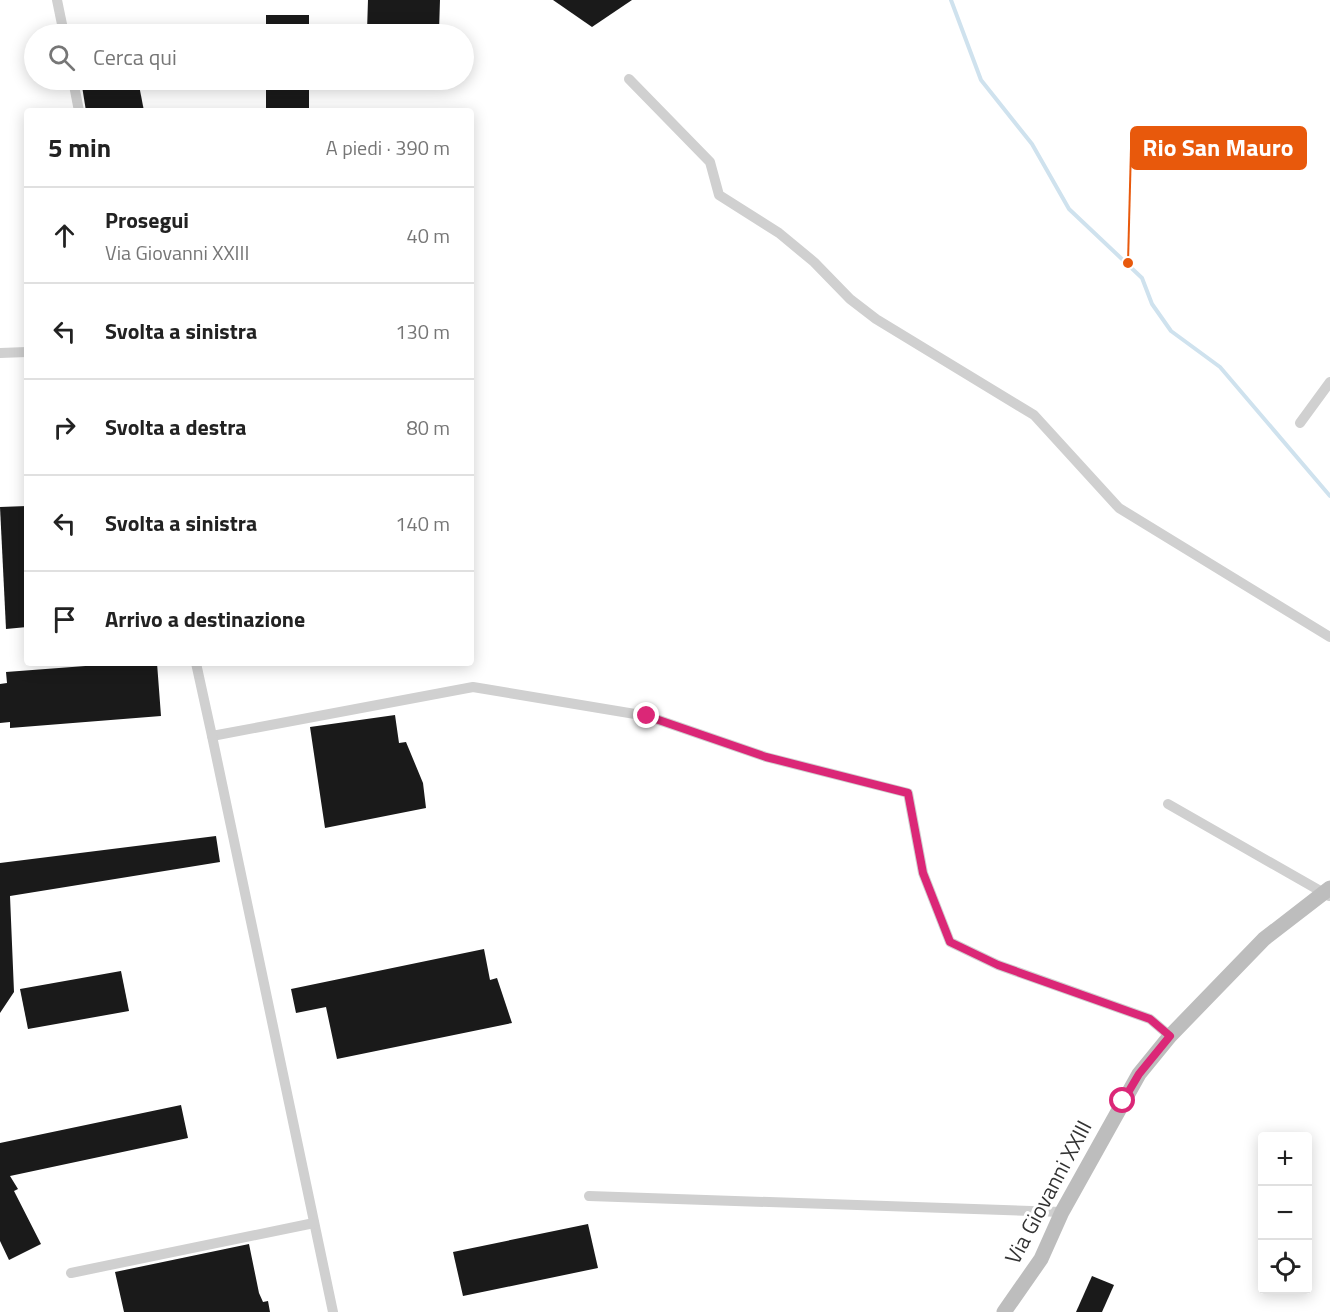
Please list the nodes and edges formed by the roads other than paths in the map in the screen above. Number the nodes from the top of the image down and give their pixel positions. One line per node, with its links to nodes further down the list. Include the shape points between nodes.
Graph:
1 (57, 0): 2 (street)
2 (62, 24)
3 (629, 79): 10 (street, via 710,162 719,195 779,234 876,319 1034,415 1119,508)
4 (75, 90): 5 (street)
5 (78, 108)
6 (24, 352): 7 (street)
7 (0, 353)
8 (1330, 382): 9 (street)
9 (1300, 423)
10 (1330, 638)
11 (197, 666): 12 (street)
12 (212, 736): 15 (street, via 473,687 647,716 766,757 908,793 923,873 950,942 998,965 1150,1019); 18 (street)
13 (1167, 804): 14 (street)
14 (1328, 892): 15 (main road, Via Giovanni XXIII, via 1264,939)
15 (1170, 1036): 17 (main road, Via Giovanni XXIII, via 1139,1074)
16 (590, 1196): 17 (street)
17 (1062, 1212): 21 (main road, Via Giovanni XXIII, via 1041,1259)
18 (314, 1223): 19 (street); 20 (street)
19 (71, 1273)
20 (333, 1312)
21 (1004, 1312)

